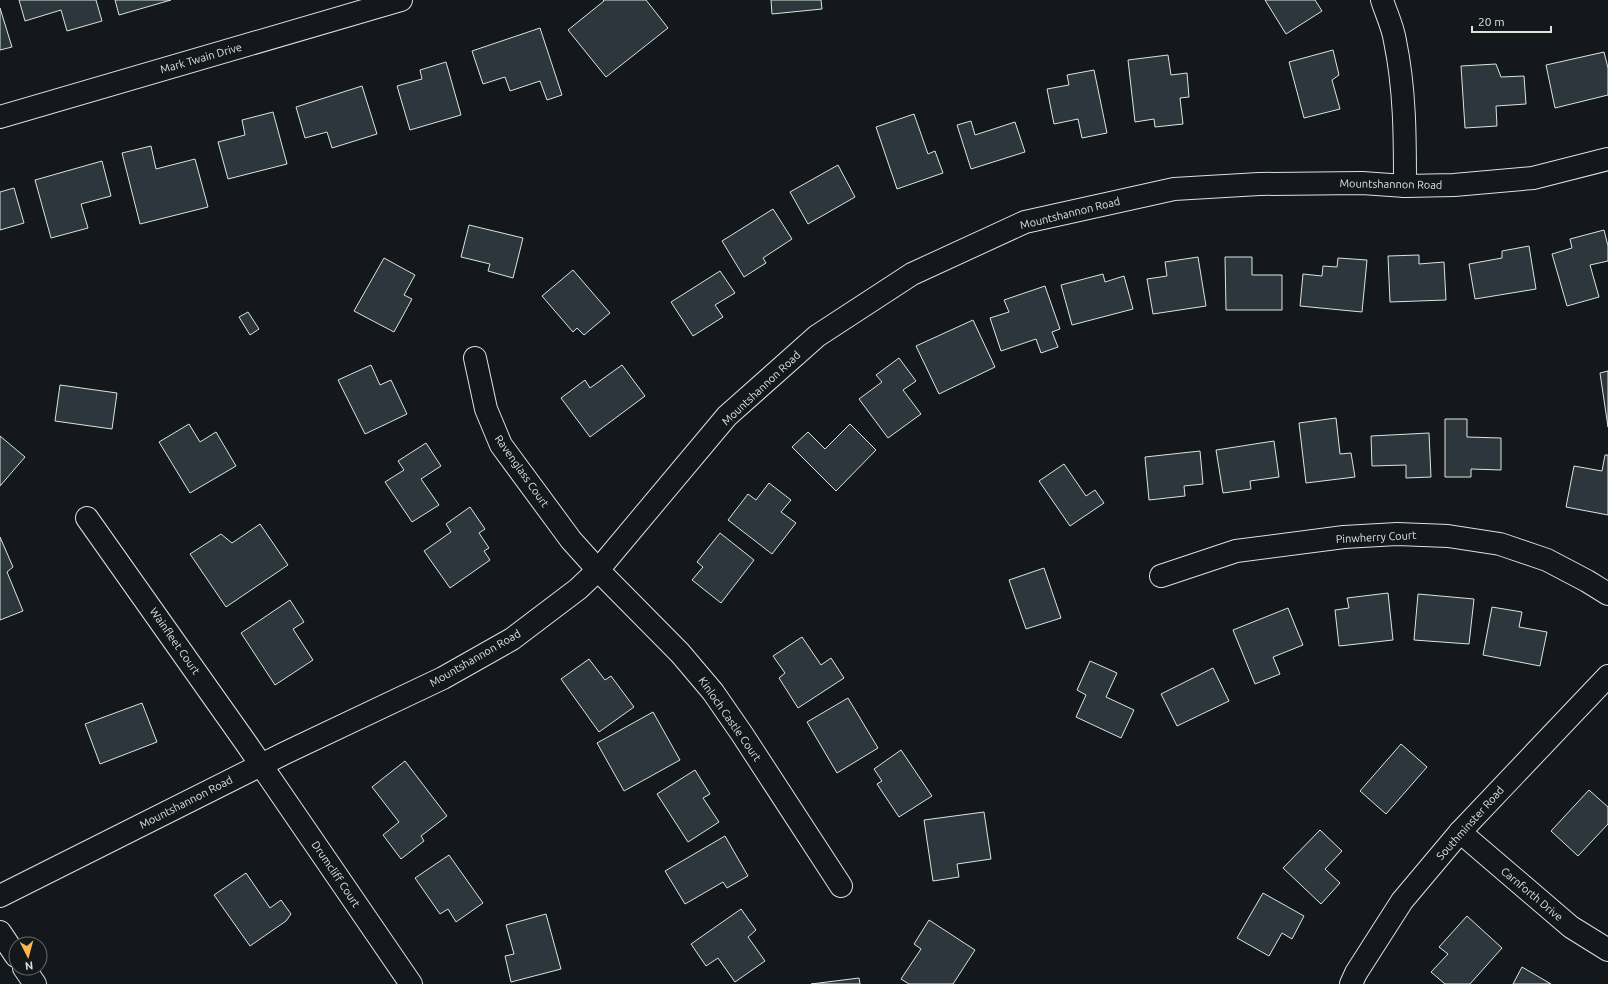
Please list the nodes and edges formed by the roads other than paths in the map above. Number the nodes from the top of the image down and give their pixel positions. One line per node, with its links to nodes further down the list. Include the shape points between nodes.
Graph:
1 (401, 0): 3 (street, Mark Twain Drive)
2 (1382, 0): 5 (street, via 1395,40 1402,83 1406,126)
3 (0, 117)
4 (1608, 159): 5 (street, Mountshannon Road, via 1533,178 1454,185)
5 (1405, 186): 8 (street, Mountshannon Road, via 1362,183 1259,184 1174,189 1025,222 912,274 817,336 728,416)
6 (475, 358): 8 (street, Ravenglass Court, via 486,408 501,445 572,540)
7 (87, 518): 12 (street, Wainfleet Court)
8 (598, 570): 12 (street, Mountshannon Road, via 578,589 512,639 443,678); 14 (street, Kinloch Castle Court, via 680,653 713,692)
9 (1162, 576): 10 (street, Pinwherry Court, via 1236,551 1344,537 1397,534 1448,536 1500,544 1547,560)
10 (1608, 594)
11 (1608, 676): 13 (street, Southminster Road)
12 (261, 764): 15 (street, Mountshannon Road); 19 (street, Drumcliff Court)
13 (1460, 832): 18 (street, Carnforth Drive, via 1571,927); 20 (street, Southminster Road, via 1402,901 1356,972)
14 (841, 886)
15 (0, 896)
16 (0, 932): 17 (street)
17 (8, 944)
18 (1608, 950)
19 (411, 984)
20 (1351, 984)

